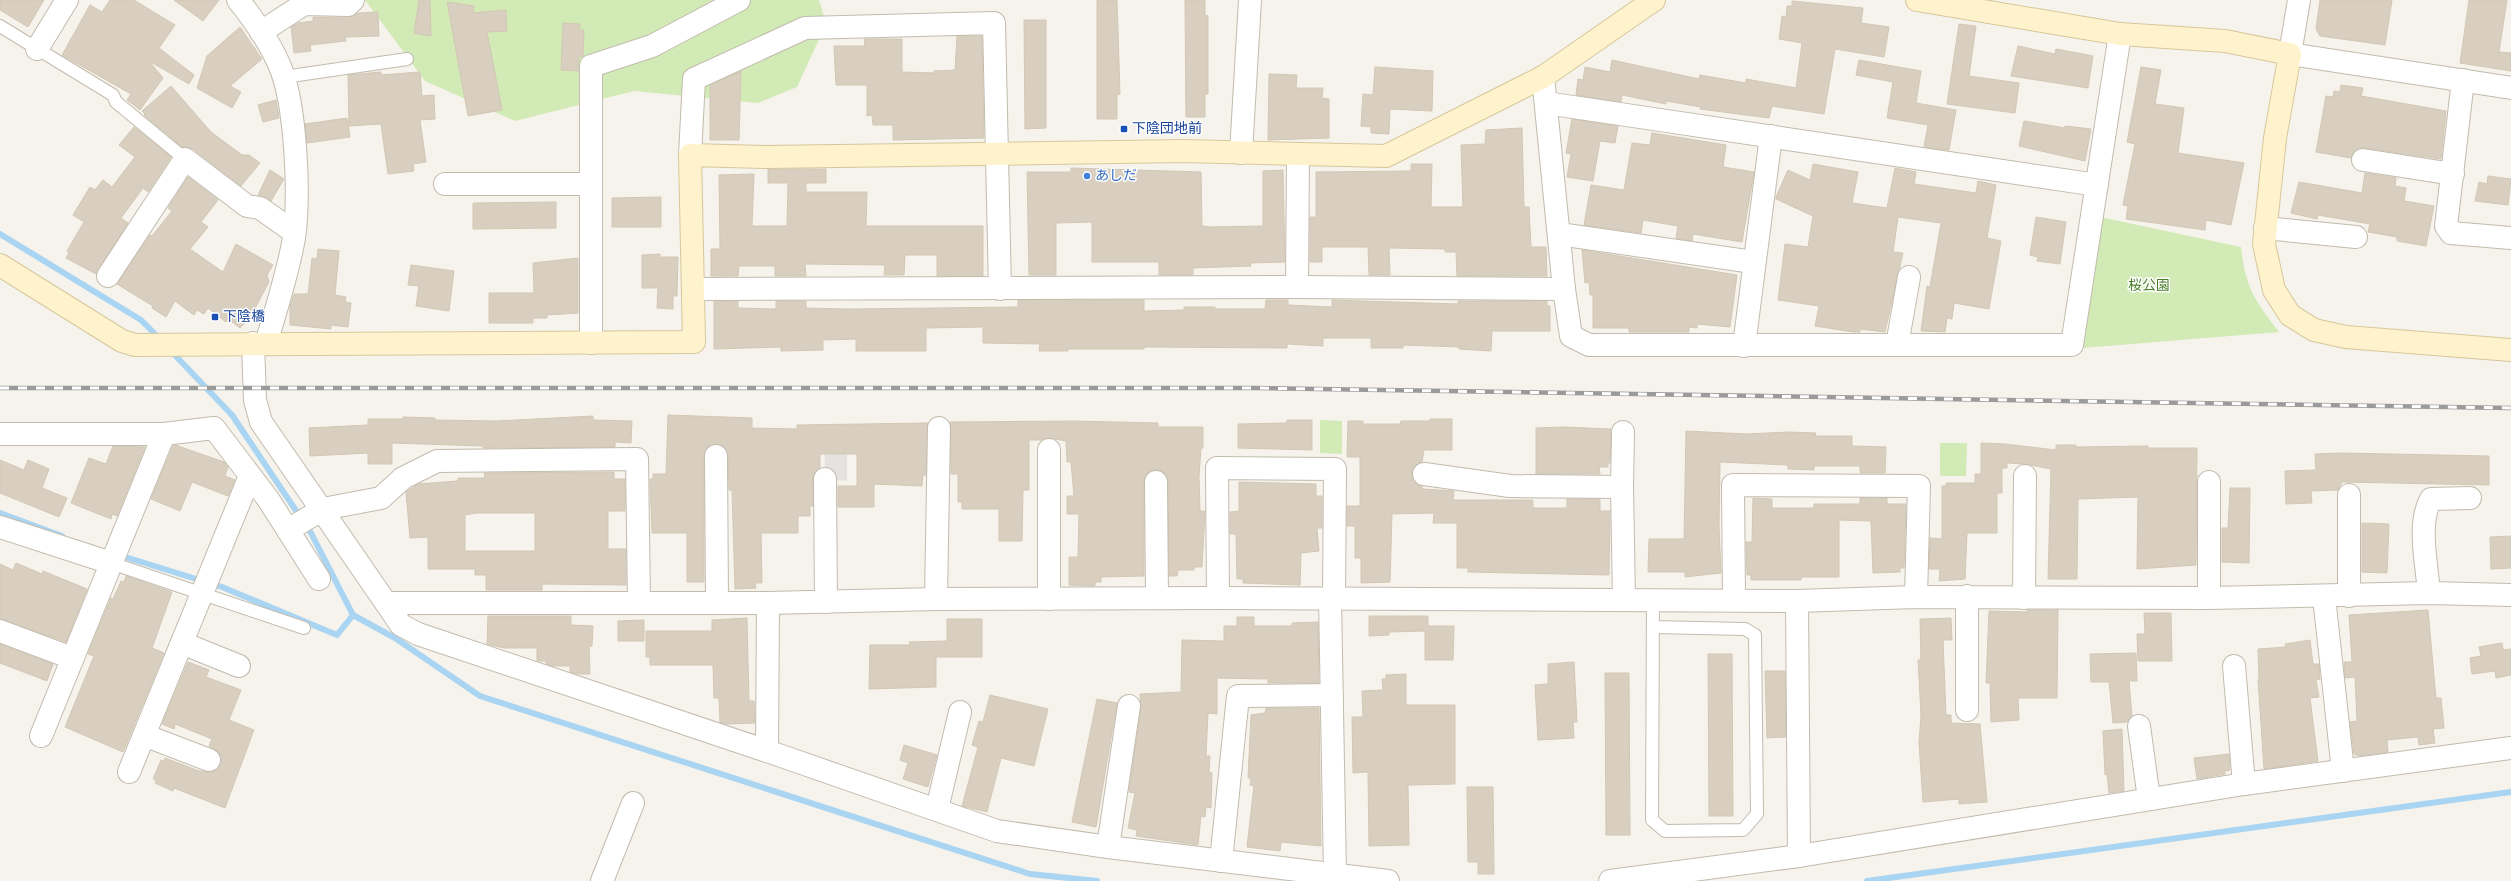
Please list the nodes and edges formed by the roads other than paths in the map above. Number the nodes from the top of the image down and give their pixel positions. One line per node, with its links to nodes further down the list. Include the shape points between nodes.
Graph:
1 (67, 0): 12 (street)
2 (238, 0): 10 (street)
3 (353, 0): 10 (street, via 348,5 304,4)
4 (739, 0): 29 (street, via 652,46 591,66)
5 (1250, 0): 22 (street)
6 (1654, 0): 16 (street)
7 (1917, 0): 11 (street)
8 (2299, 0): 13 (street)
9 (0, 26): 12 (lane)
10 (261, 32): 15 (street)
11 (2120, 34): 13 (street, via 2225,41); 30 (street)
12 (38, 49): 25 (lane, via 114,95 116,102)
13 (2290, 54): 17 (street); 31 (street, via 2275,138)
14 (407, 59): 15 (lane)
15 (284, 77): 32 (street, via 296,170)
16 (1543, 77): 19 (street); 23 (street, via 1386,156)
17 (2464, 80): 18 (street); 27 (street)
18 (2511, 88)
19 (1546, 103): 20 (street); 33 (street)
20 (1772, 136): 30 (street); 36 (street)
21 (997, 152): 22 (street); 24 (street); 24 (street, via 994,23 805,28 694,78); 42 (street)
22 (1241, 153): 23 (street)
23 (1298, 154): 40 (street)
24 (690, 155): 41 (street)
25 (185, 159): 32 (street, via 247,206 260,208); 38 (street)
26 (2363, 160): 27 (street)
27 (2453, 174): 35 (street, via 2446,226 2451,234)
28 (445, 184): 29 (street)
29 (591, 184): 44 (street)
30 (2097, 185): 46 (street, via 2072,345)
31 (2265, 228): 34 (street); 48 (street, via 2266,260 2274,290 2290,315 2314,330 2346,337)
32 (294, 232): 45 (street)
33 (1559, 234): 36 (street); 43 (street)
34 (2356, 237)
35 (2511, 238)
36 (1753, 262): 47 (street)
37 (0, 265): 45 (street, via 130,345)
38 (108, 276)
39 (1909, 277): 46 (street)
40 (1297, 287): 42 (street); 43 (street)
41 (694, 289): 42 (street); 44 (street, via 694,342)
42 (1000, 289)
43 (1564, 289): 47 (street, via 1571,336 1589,344)
44 (591, 343): 45 (street)
45 (259, 344): 64 (street, via 255,400 261,422)
46 (1897, 345): 47 (street)
47 (1744, 346)
48 (2511, 350)
49 (939, 428): 80 (street)
50 (1622, 432): 61 (street)
51 (0, 434): 52 (street)
52 (164, 434): 56 (street, via 214,428); 67 (street)
53 (1049, 450): 81 (street)
54 (716, 456): 91 (street)
55 (1424, 474): 61 (street, via 1510,486)
56 (250, 476): 66 (street); 69 (street)
57 (2025, 476): 78 (street)
58 (825, 479): 88 (street)
59 (1156, 482): 76 (street)
60 (2209, 482): 79 (street)
61 (1622, 487): 83 (street)
62 (2349, 495): 74 (street)
63 (2470, 498): 70 (street, via 2431,499 2426,507 2424,520)
64 (319, 511): 66 (street); 87 (street); 89 (street, via 381,498 403,478 437,460 637,459)
65 (0, 526): 67 (street)
66 (292, 527): 68 (street)
67 (111, 563): 69 (lane); 96 (street)
68 (319, 579)
69 (206, 584): 93 (lane); 95 (street)
70 (2430, 593): 71 (street); 74 (street)
71 (2511, 595)
72 (1967, 596): 75 (street); 78 (street); 101 (street)
73 (2324, 596): 74 (street); 79 (street); 109 (street)
74 (2348, 596)
75 (1916, 597): 85 (street, via 1919,486 1733,485); 86 (street)
76 (1157, 598): 77 (street); 81 (street)
77 (1218, 598): 82 (street); 82 (street, via 1217,468 1335,469)
78 (2024, 598): 79 (street)
79 (2208, 598)
80 (936, 599): 81 (street); 88 (street)
81 (1048, 599)
82 (1332, 599): 83 (street); 99 (street)
83 (1624, 600): 84 (street)
84 (1653, 600): 85 (street); 92 (lane)
85 (1734, 600): 86 (street)
86 (1797, 601): 116 (street)
87 (386, 602): 89 (street); 107 (street, via 401,625 418,634)
88 (826, 602): 90 (street)
89 (639, 603): 91 (street)
90 (768, 603): 91 (street); 107 (street)
91 (717, 604)
92 (1653, 627): 92 (lane, via 1652,820 1665,831 1743,830 1757,814 1755,635 1744,629)
93 (304, 628)
94 (0, 630): 96 (street)
95 (182, 643): 97 (street); 104 (street)
96 (72, 658): 105 (street)
97 (239, 666)
98 (2234, 666): 111 (street)
99 (1332, 694): 117 (street, via 1238,696); 118 (street)
100 (1129, 706): 115 (street)
101 (1967, 710)
102 (960, 712): 114 (street)
103 (2139, 726): 112 (street)
104 (144, 735): 108 (street); 110 (street)
105 (41, 736)
106 (2511, 748): 109 (street)
107 (767, 751): 114 (street)
108 (209, 760)
109 (2343, 771): 111 (street)
110 (129, 772)
111 (2244, 784): 112 (street)
112 (2149, 799): 116 (street)
113 (633, 803): 119 (street)
114 (937, 809): 115 (street, via 997,831)
115 (1108, 847): 117 (street)
116 (1799, 856): 121 (street)
117 (1221, 861): 118 (street)
118 (1334, 875): 120 (street)
119 (602, 881)
120 (1388, 881)
121 (1610, 881)

